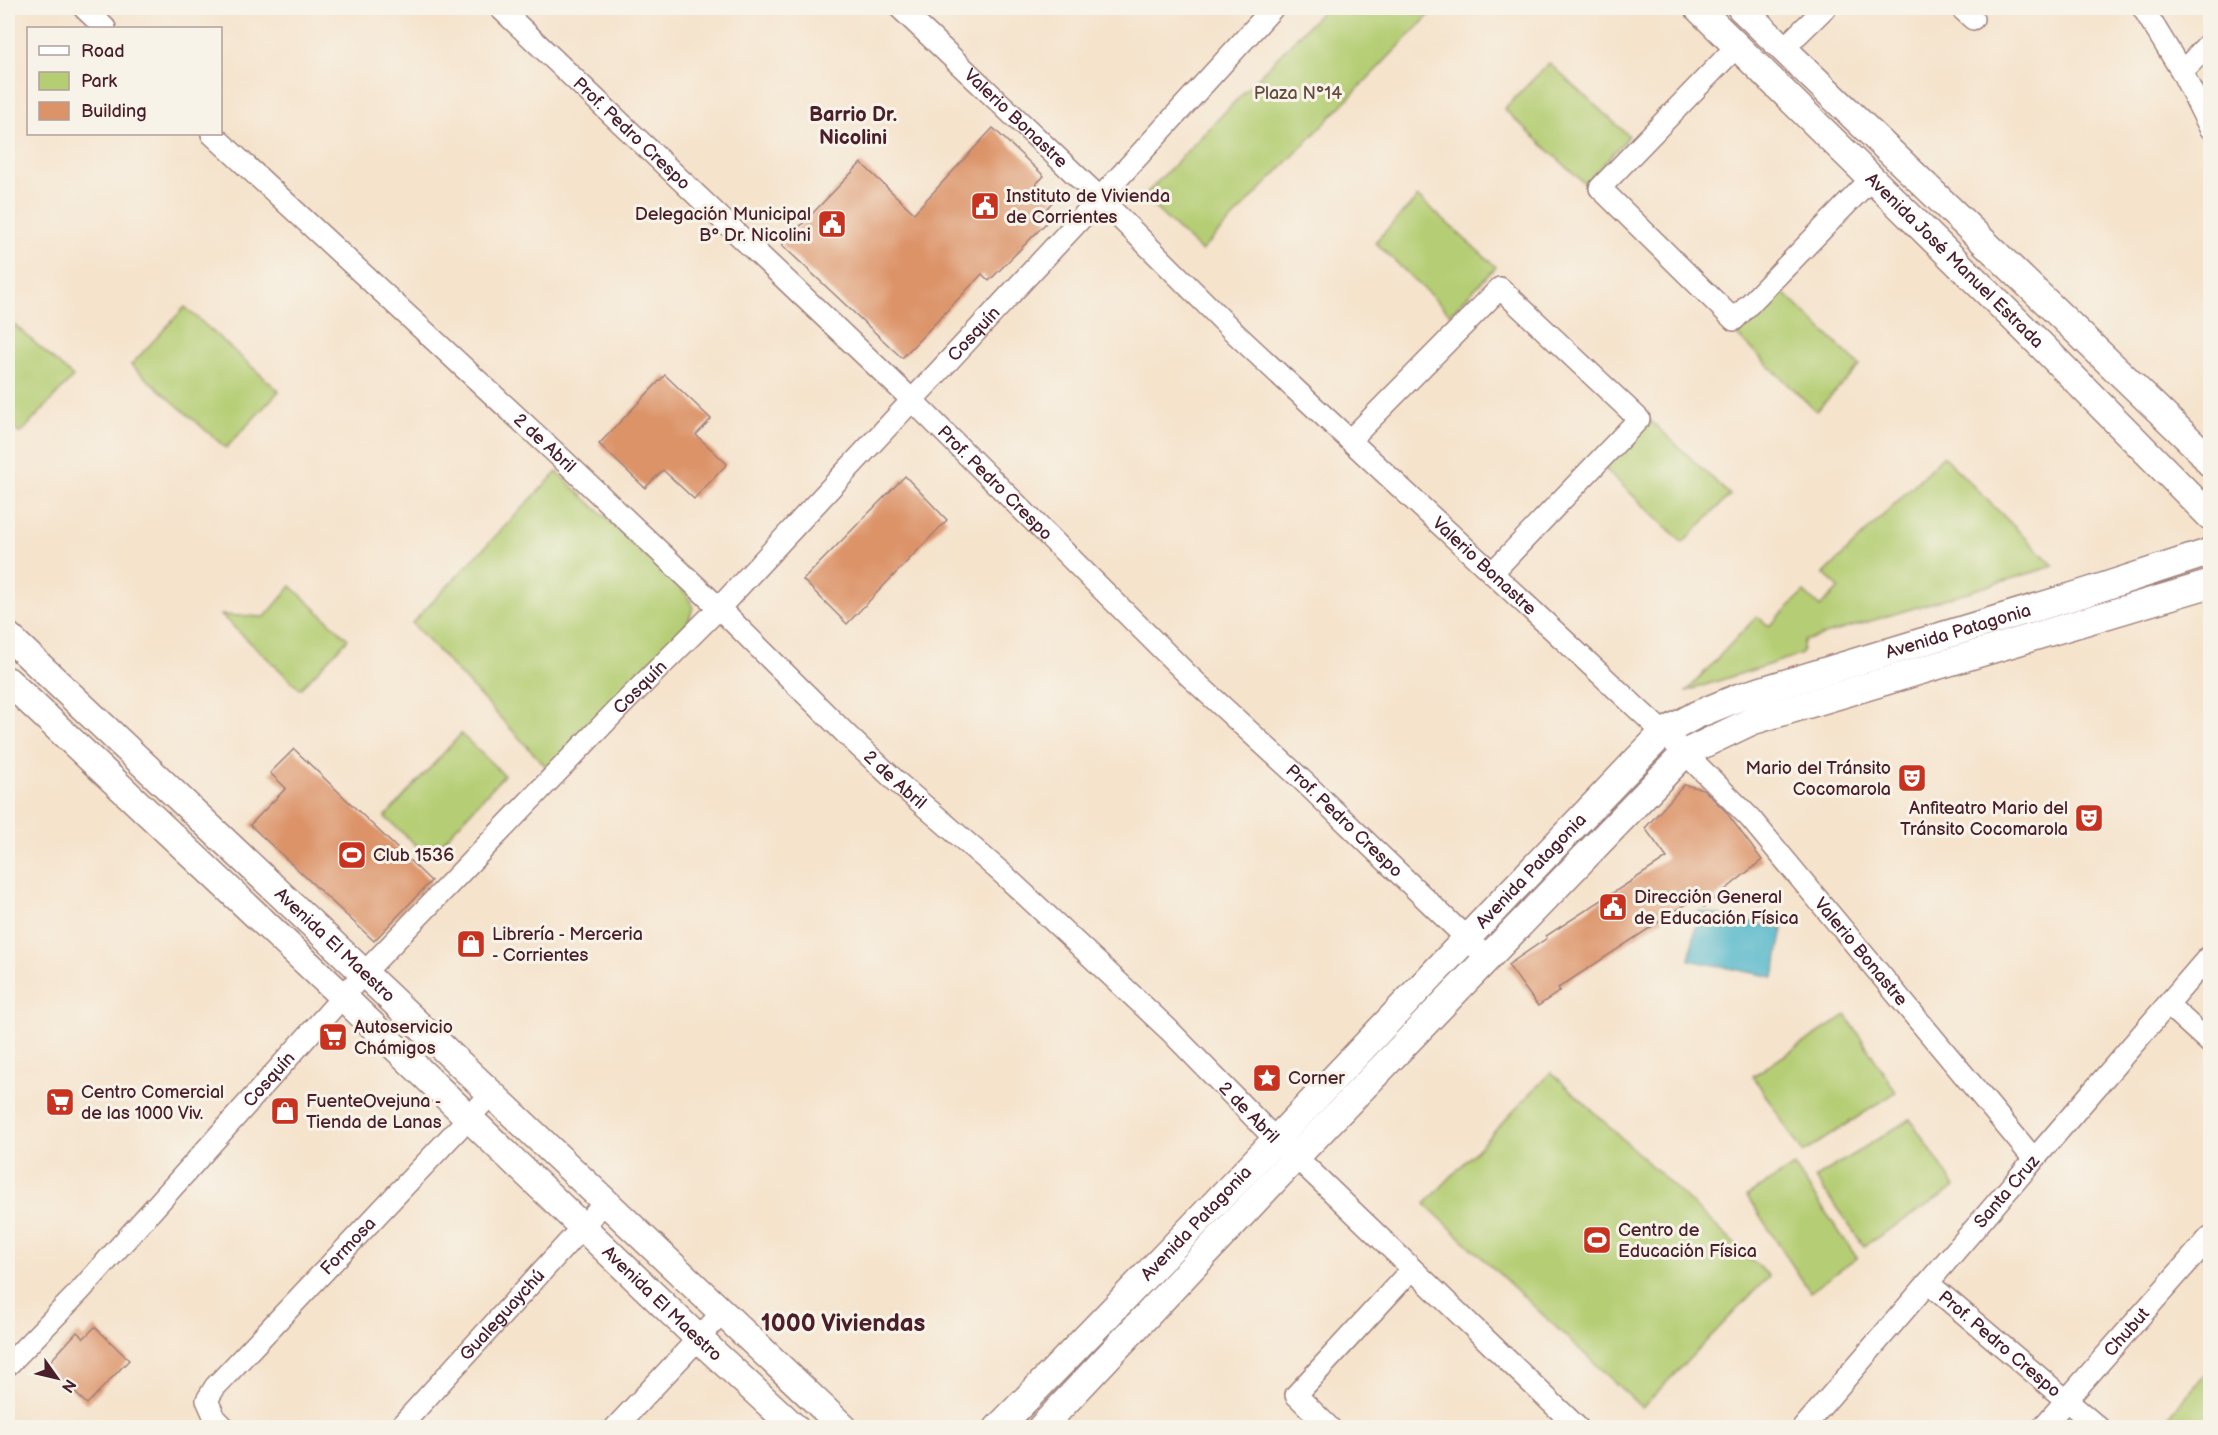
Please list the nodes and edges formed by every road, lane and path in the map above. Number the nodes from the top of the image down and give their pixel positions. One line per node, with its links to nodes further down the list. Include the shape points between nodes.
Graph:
1 (84, 8): 9 (street)
2 (500, 8): 18 (street, Prof. Pedro Crespo)
3 (900, 8): 17 (street, Valerio Bonastre)
4 (1274, 8): 17 (street, Cosquín)
5 (1698, 8): 11 (main road, Avenida José Manuel Estrada)
6 (1741, 8): 12 (main road, Avenida José Manuel Estrada)
7 (1825, 8): 12 (street)
8 (2144, 8): 13 (street)
9 (104, 27)
10 (2211, 42): 13 (street)
11 (1737, 46): 16 (main road, Avenida José Manuel Estrada); 16 (street, via 1600,188 1734,320)
12 (1784, 48): 20 (main road, Avenida José Manuel Estrada)
13 (2182, 72): 14 (street)
14 (2211, 128)
15 (213, 135): 25 (street, 2 de Abril)
16 (1872, 178): 21 (main road, Avenida José Manuel Estrada)
17 (1100, 198): 18 (street, Cosquín); 19 (street, Valerio Bonastre, via 1237,335)
18 (912, 400): 25 (street, Cosquín); 30 (street, Prof. Pedro Crespo, via 1187,674)
19 (1350, 440): 23 (street, Valerio Bonastre); 23 (street, via 1500,288 1639,419)
20 (2211, 463)
21 (2211, 516)
22 (2211, 551): 28 (main road, Avenida Patagonia, via 1740,697)
23 (1492, 573): 28 (street, Valerio Bonastre)
24 (2211, 584): 29 (main road, Avenida Patagonia, via 1752,721)
25 (719, 608): 33 (street, Cosquín); 39 (street, 2 de Abril, via 857,745 1003,874 1169,1030)
26 (8, 636): 33 (main road, Avenida El Maestro)
27 (8, 681): 34 (main road, Avenida El Maestro)
28 (1663, 733): 29 (street, Valerio Bonastre); 30 (main road, Avenida Patagonia)
29 (1685, 753): 32 (main road, Avenida Patagonia); 40 (street, Valerio Bonastre, via 1750,818)
30 (1465, 938): 32 (street, Prof. Pedro Crespo); 39 (main road, Avenida Patagonia)
31 (2211, 955): 35 (street, Santa Cruz)
32 (1486, 958): 39 (main road, Avenida Patagonia)
33 (363, 974): 34 (street, Cosquín); 37 (main road, Avenida El Maestro)
34 (343, 997): 38 (main road, Avenida El Maestro); 48 (street, Cosquín, via 87,1283)
35 (2168, 1005): 36 (street); 40 (street, Santa Cruz)
36 (2211, 1043)
37 (492, 1093): 38 (street, Formosa); 41 (main road, Avenida El Maestro)
38 (470, 1119): 42 (main road, Avenida El Maestro); 50 (street, Formosa, via 224,1378 207,1400 215,1418)
39 (1286, 1148): 44 (street, 2 de Abril); 55 (main road, Avenida Patagonia); 56 (main road, Avenida Patagonia)
40 (2033, 1158): 45 (street, Santa Cruz)
41 (606, 1201): 42 (street, Gualeguaychú); 46 (main road, Avenida El Maestro)
42 (582, 1227): 47 (main road, Avenida El Maestro); 51 (street, Gualeguaychú)
43 (2211, 1237): 49 (street, Chubut)
44 (1412, 1269): 57 (street, via 1296,1395); 58 (street, 2 de Abril)
45 (1928, 1283): 49 (street, Prof. Pedro Crespo); 59 (street, Santa Cruz)
46 (723, 1312): 47 (street); 54 (main road, Avenida El Maestro)
47 (699, 1339): 52 (street); 53 (main road, Avenida El Maestro)
48 (8, 1365)
49 (2067, 1399): 60 (street, Chubut); 61 (street, Prof. Pedro Crespo)
50 (225, 1428)
51 (399, 1428)
52 (615, 1428)
53 (795, 1428)
54 (844, 1428)
55 (998, 1428)
56 (1041, 1428)
57 (1330, 1428)
58 (1578, 1428)
59 (1803, 1428)
60 (2042, 1428)
61 (2099, 1428)

